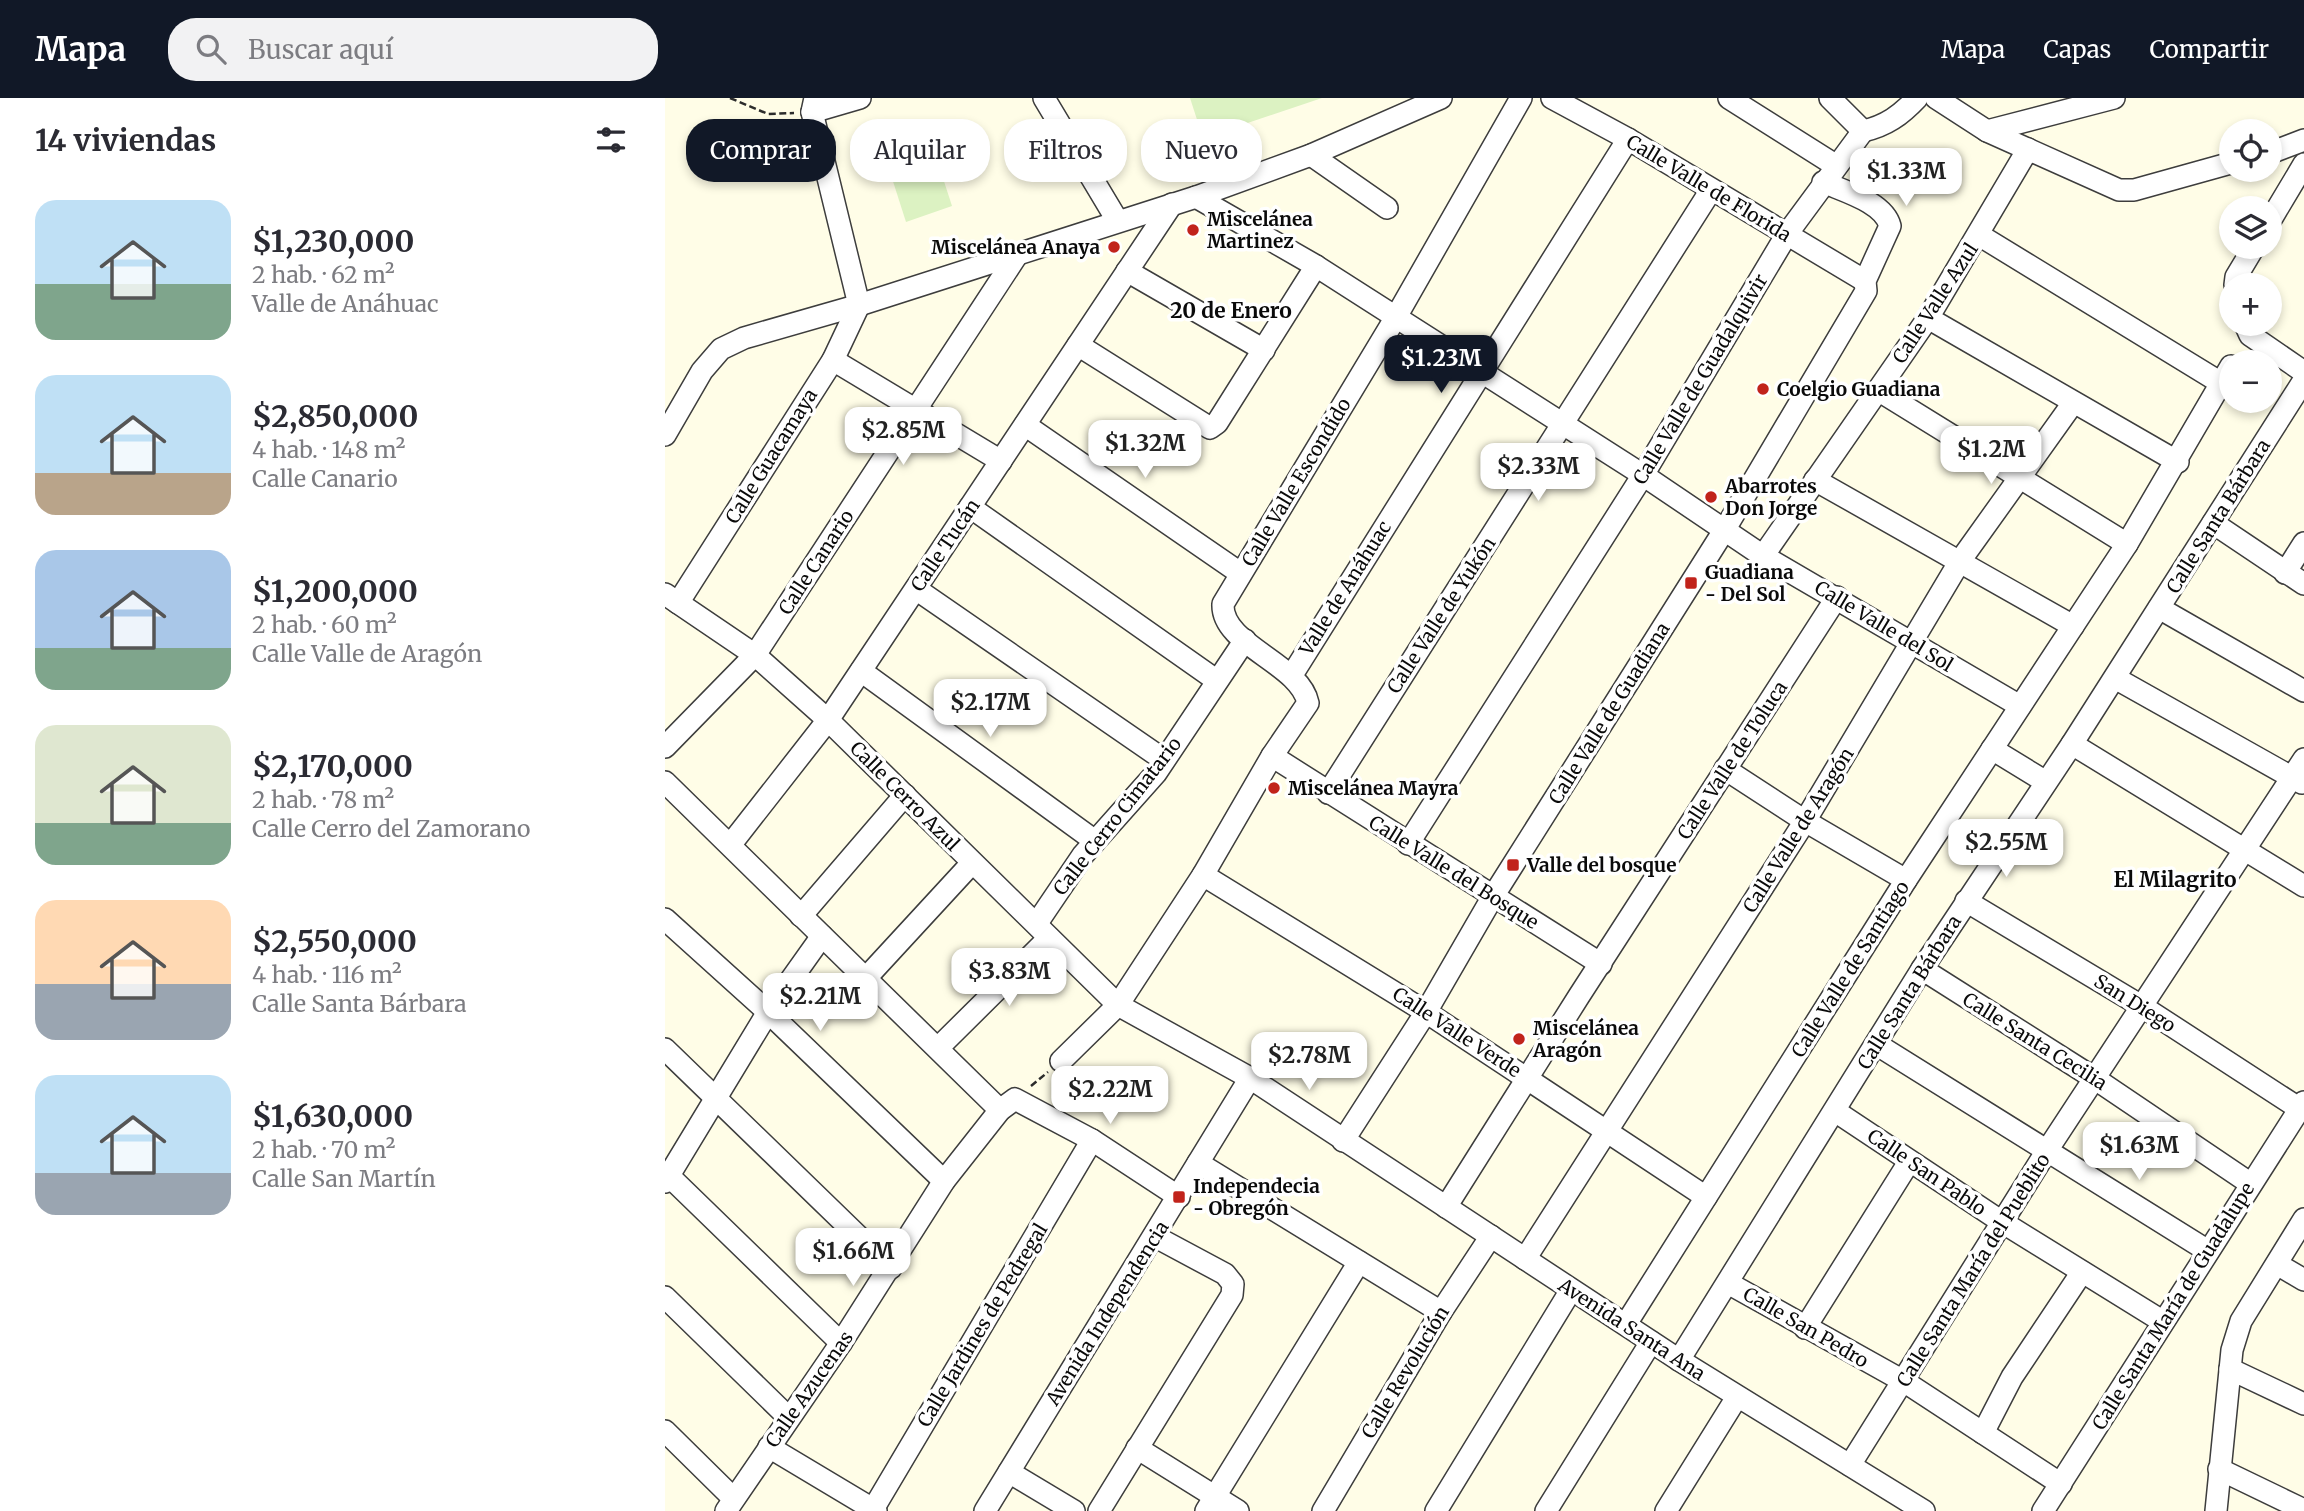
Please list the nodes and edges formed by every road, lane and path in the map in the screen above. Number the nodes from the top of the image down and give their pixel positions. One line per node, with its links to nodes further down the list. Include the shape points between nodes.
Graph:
1 (730, 98): 12 (path, via 768,114)
2 (860, 98): 12 (street)
3 (1044, 98): 29 (street)
4 (1441, 98): 19 (street)
5 (1521, 98): 37 (street, Calle Valle Escondido)
6 (1552, 98): 15 (street, Calle Valle de Florida)
7 (1730, 98): 21 (street)
8 (1830, 98): 13 (street)
9 (1917, 98): 13 (street, via 1881,127)
10 (1937, 98): 14 (street)
11 (2114, 98): 14 (street)
12 (813, 105): 36 (street)
13 (1863, 131): 21 (street, Calle Valle de Guadalquivir)
14 (1987, 131): 18 (street)
15 (1628, 139): 24 (street, Calle Valle de Florida); 44 (street, Valle de Anáhuac)
16 (2304, 140): 17 (street)
17 (2282, 148)
18 (2028, 149): 22 (street, via 2119,190); 31 (street, Calle Valle Azul)
19 (1311, 155): 25 (street); 28 (street)
20 (2304, 164): 26 (street)
21 (1835, 165): 23 (street, Calle Valle de Guadalquivir)
22 (2219, 166)
23 (1822, 182): 30 (street, Calle Valle de Guadalquivir); 35 (street, Calle Valle de Guadiana, via 1857,197 1888,219 1890,226)
24 (1711, 190): 30 (street, Calle Valle de Florida); 51 (street, Calle Valle de Yukón)
25 (1196, 197): 27 (street); 33 (street, Calle Valle del Sol)
26 (2282, 201)
27 (1172, 204): 29 (street); 34 (street, Calle Tucán)
28 (1387, 208)
29 (1117, 220): 32 (street)
30 (1787, 234): 35 (street, Calle Valle de Florida); 56 (street, Calle Valle de Guadalquivir)
31 (1979, 236): 38 (street, Calle Valle Azul); 43 (street)
32 (1017, 256): 36 (street); 50 (street, Calle Canario)
33 (1316, 266): 37 (street, Calle Valle del Sol); 41 (street)
34 (1127, 271): 40 (street, Calle Tucán); 41 (street)
35 (1865, 281): 61 (street, Calle Valle de Guadiana, via 1866,291)
36 (859, 305): 42 (street, Calle Guacamaya); 53 (street, via 721,349 702,371)
37 (1396, 317): 44 (street, Calle Valle del Sol); 66 (street, Calle Valle Escondido)
38 (1928, 318): 48 (street, Calle Valle Azul); 49 (street)
39 (2257, 336): 45 (street)
40 (1078, 345): 41 (street, via 1210,428); 52 (street, Calle Tucán)
41 (1264, 350)
42 (833, 359): 50 (street); 70 (street, Calle Guacamaya)
43 (2219, 365)
44 (1480, 371): 51 (street, Calle Valle del Sol); 77 (street, Valle de Anáhuac)
45 (2304, 372)
46 (2304, 380): 60 (street, Calle Santa Bárbara)
47 (2219, 388): 55 (street, Calle Valle de Santiago)
48 (1878, 390): 57 (street, Calle Valle Azul); 58 (street)
49 (2073, 403): 55 (street); 58 (street, Calle Valle de Aragón)
50 (915, 411): 54 (street); 75 (street, Calle Canario)
51 (1563, 423): 56 (street, Calle Valle del Sol); 93 (street, Calle Valle de Yukón)
52 (1025, 425): 54 (street, Calle Tucán); 66 (street)
53 (665, 435)
54 (1001, 461): 59 (street, Calle Tucán)
55 (2178, 461): 63 (street, Calle Valle de Santiago)
56 (1643, 475): 61 (street, Calle Valle del Sol); 98 (street, Calle Valle de Guadalquivir)
57 (1815, 480): 64 (street, Calle Valle Azul); 65 (street)
58 (2021, 480): 63 (street); 65 (street, Calle Valle de Aragón)
59 (970, 507): 68 (street, Calle Tucán); 79 (street)
60 (2213, 523): 67 (street); 71 (street, Calle Santa Bárbara)
61 (1725, 529): 64 (street, Calle Valle del Sol); 104 (street, Calle Valle de Guadiana)
62 (2304, 543): 67 (street)
63 (2127, 544): 72 (street, Calle Valle de Santiago)
64 (1763, 556): 69 (street, Calle Valle del Sol)
65 (1960, 561): 72 (street); 74 (street, Calle Valle de Aragón)
66 (1240, 573): 73 (street, Calle Valle Escondido, via 1223,604 1223,613)
67 (2295, 578)
68 (916, 589): 76 (street, Calle Tucán); 88 (street)
69 (1837, 597): 74 (street, Calle Valle del Sol); 89 (street, Calle Valle de Toluca)
70 (671, 599): 75 (street, Calle Cerro Azul)
71 (2159, 608): 78 (street, Calle Santa Bárbara); 80 (street)
72 (2073, 626): 81 (street, Calle Valle de Santiago)
73 (1245, 640): 77 (street); 79 (street, Calle Cerro Cimatario)
74 (1912, 643): 81 (street, Calle Valle del Sol); 95 (street, Calle Valle de Aragón)
75 (755, 656): 82 (street, Calle Cerro Azul); 84 (street, Calle Canario)
76 (861, 671): 82 (street, Calle Tucán); 96 (street)
77 (1291, 675): 86 (street, Valle de Anáhuac, via 1305,690 1308,703)
78 (2115, 678): 83 (street, Calle Santa Bárbara); 90 (street)
79 (1216, 680): 88 (street, Calle Cerro Cimatario)
80 (2304, 691)
81 (2020, 706): 85 (street, Calle Valle de Santiago)
82 (828, 720): 94 (street, Calle Cerro Azul); 97 (street, Calle Tucán)
83 (2072, 744): 92 (street, Calle Santa Bárbara); 99 (street)
84 (665, 747)
85 (1992, 749): 92 (street); 102 (street, Calle Valle de Santiago)
86 (1272, 757): 93 (street, Calle Valle del Bosque); 101 (street, Valle de Anáhuac)
87 (2304, 759): 90 (street, Calle Santa María del Pueblito)
88 (1164, 760): 96 (street, Calle Cerro Cimatario)
89 (1725, 769): 95 (street); 110 (street, Calle Valle de Toluca)
90 (2298, 781): 99 (street, Calle Santa María del Pueblito)
91 (665, 782): 97 (street)
92 (2046, 782): 105 (street, Calle Santa Bárbara)
93 (1328, 793): 98 (street, Calle Valle del Bosque)
94 (905, 795): 100 (street, Calle Cerro Azul); 106 (street)
95 (1805, 821): 102 (street); 128 (street, Calle Valle de Aragón)
96 (1095, 841): 108 (street, Calle Cerro Cimatario)
97 (731, 844): 106 (street)
98 (1408, 844): 104 (street, Calle Valle del Bosque)
99 (2245, 850): 103 (street); 114 (street, Calle Santa María del Pueblito)
100 (972, 863): 108 (street, Calle Cerro Azul); 112 (street)
101 (1203, 875): 113 (street, Valle de Anáhuac); 116 (street, Calle Valle Verde)
102 (1906, 880): 138 (street, Calle Valle de Santiago)
103 (2304, 886)
104 (1492, 898): 110 (street, Calle Valle del Bosque); 116 (street, Calle Valle de Guadiana)
105 (1966, 901): 111 (street, Calle Santa Bárbara); 114 (street, San Diego)
106 (801, 916): 109 (street)
107 (665, 919): 115 (street)
108 (1043, 930): 113 (street, Calle Cerro Azul); 118 (street, Calle Cerro Cimatario)
109 (822, 936): 112 (street); 115 (street)
110 (1601, 964): 123 (street, Calle Valle de Toluca)
111 (1922, 969): 117 (street, Calle Santa Bárbara); 122 (street, Calle Santa Cecilia)
112 (866, 978): 118 (street)
113 (1118, 1004): 120 (street, Valle de Anáhuac); 121 (street, Calle Cerro Azul)
114 (2143, 1007): 122 (street, Calle Santa María del Pueblito); 126 (street, San Diego)
115 (768, 1012): 124 (street); 135 (street)
116 (1426, 1012): 123 (street, Calle Valle Verde); 130 (street, Calle Valle de Guadiana)
117 (1877, 1044): 127 (street, Calle Santa Bárbara); 131 (street)
118 (939, 1047): 125 (street)
119 (665, 1049): 124 (street)
120 (1061, 1060): 125 (path)
121 (1250, 1078): 130 (street, Avenida Santa Ana); 133 (street, Avenida Independencia)
122 (2094, 1078): 131 (street, Calle Santa María del Pueblito); 136 (street, Calle Santa Cecilia)
123 (1529, 1079): 128 (street, Calle Valle Verde); 139 (street, Calle Valle de Toluca)
124 (717, 1100): 134 (street); 148 (street)
125 (1008, 1105): 129 (street); 135 (street, Calle Azucenas)
126 (2302, 1106): 136 (street, Calle Santa María de Guadalupe)
127 (1835, 1111): 132 (street, Calle San Pablo); 151 (street, Calle Santa Bárbara)
128 (1606, 1132): 138 (street, Calle Valle Verde); 145 (street, Calle Valle de Aragón)
129 (1092, 1140): 137 (street); 177 (street, Calle Jardines de Pedregal)
130 (1343, 1141): 139 (street, Avenida Santa Ana)
131 (2047, 1149): 141 (street, Calle Santa María del Pueblito); 144 (street)
132 (1909, 1161): 141 (street, Calle San Pablo); 157 (street)
133 (1198, 1163): 137 (street, Avenida Independencia); 146 (street)
134 (666, 1176): 159 (street)
135 (944, 1181): 148 (street, Calle Azucenas)
136 (2251, 1184): 144 (street, Calle Santa María de Guadalupe)
137 (1179, 1197): 142 (street, Avenida Independencia)
138 (1706, 1197): 156 (street, Calle Valle de Santiago)
139 (1446, 1208): 143 (street, Avenida Santa Ana)
140 (2304, 1219): 147 (street)
141 (2002, 1222): 149 (street, Calle San Pablo); 162 (street, Calle Santa María del Pueblito)
142 (1154, 1236): 169 (street, via 1225,1274 1233,1284 1232,1295); 172 (street, Avenida Independencia)
143 (1491, 1236): 145 (street, Avenida Santa Ana); 154 (street, Calle Revolución)
144 (2208, 1251): 155 (street, Calle Santa María de Guadalupe)
145 (1525, 1259): 152 (street, Avenida Santa Ana)
146 (1359, 1262): 154 (street); 175 (street)
147 (2277, 1264): 150 (street); 161 (street, via 2241,1321)
148 (891, 1268): 159 (street, Calle Azucenas)
149 (2082, 1272): 155 (street, Calle San Pablo); 167 (street, via 2012,1377)
150 (2304, 1280)
151 (1728, 1283): 157 (street, Calle San Pedro); 160 (street, Calle Santa Bárbara)
152 (1571, 1290): 156 (street, Avenida Santa Ana); 184 (street)
153 (665, 1297): 165 (street)
154 (1441, 1312): 183 (street, Calle Revolución)
155 (2162, 1321): 173 (street, Calle Santa María de Guadalupe)
156 (1626, 1324): 158 (street, Avenida Santa Ana)
157 (1805, 1328): 162 (street, Calle San Pedro)
158 (1651, 1342): 160 (street, Avenida Santa Ana); 185 (street)
159 (842, 1343): 165 (street, Calle Azucenas)
160 (1679, 1360): 163 (street, Avenida Santa Ana)
161 (2230, 1369): 164 (street); 171 (street)
162 (1905, 1382): 167 (street, Calle San Pedro); 170 (street, Calle Santa María del Pueblito)
163 (1737, 1397): 170 (street, Avenida Santa Ana); 186 (street)
164 (2304, 1404)
165 (789, 1418): 168 (street, Calle Azucenas)
166 (665, 1431): 176 (street)
167 (1983, 1433): 173 (street, Calle San Pedro)
168 (769, 1447): 174 (street); 176 (street, Calle Azucenas)
169 (1137, 1448): 175 (street); 181 (street)
170 (1850, 1465): 187 (street, Avenida Santa Ana)
171 (2219, 1469): 178 (street); 189 (street)
172 (1009, 1472): 179 (street, Avenida Independencia); 180 (street)
173 (2061, 1484): 188 (street, Calle Santa María de Guadalupe)
174 (845, 1503): 177 (street)
175 (1211, 1504): 182 (street)
176 (730, 1505)
177 (873, 1510)
178 (2304, 1510)
179 (985, 1511)
180 (1074, 1511)
181 (1099, 1511)
182 (1237, 1511)
183 (1323, 1511)
184 (1436, 1511)
185 (1546, 1511)
186 (1666, 1511)
187 (1924, 1511)
188 (2043, 1511)
189 (2216, 1511)

